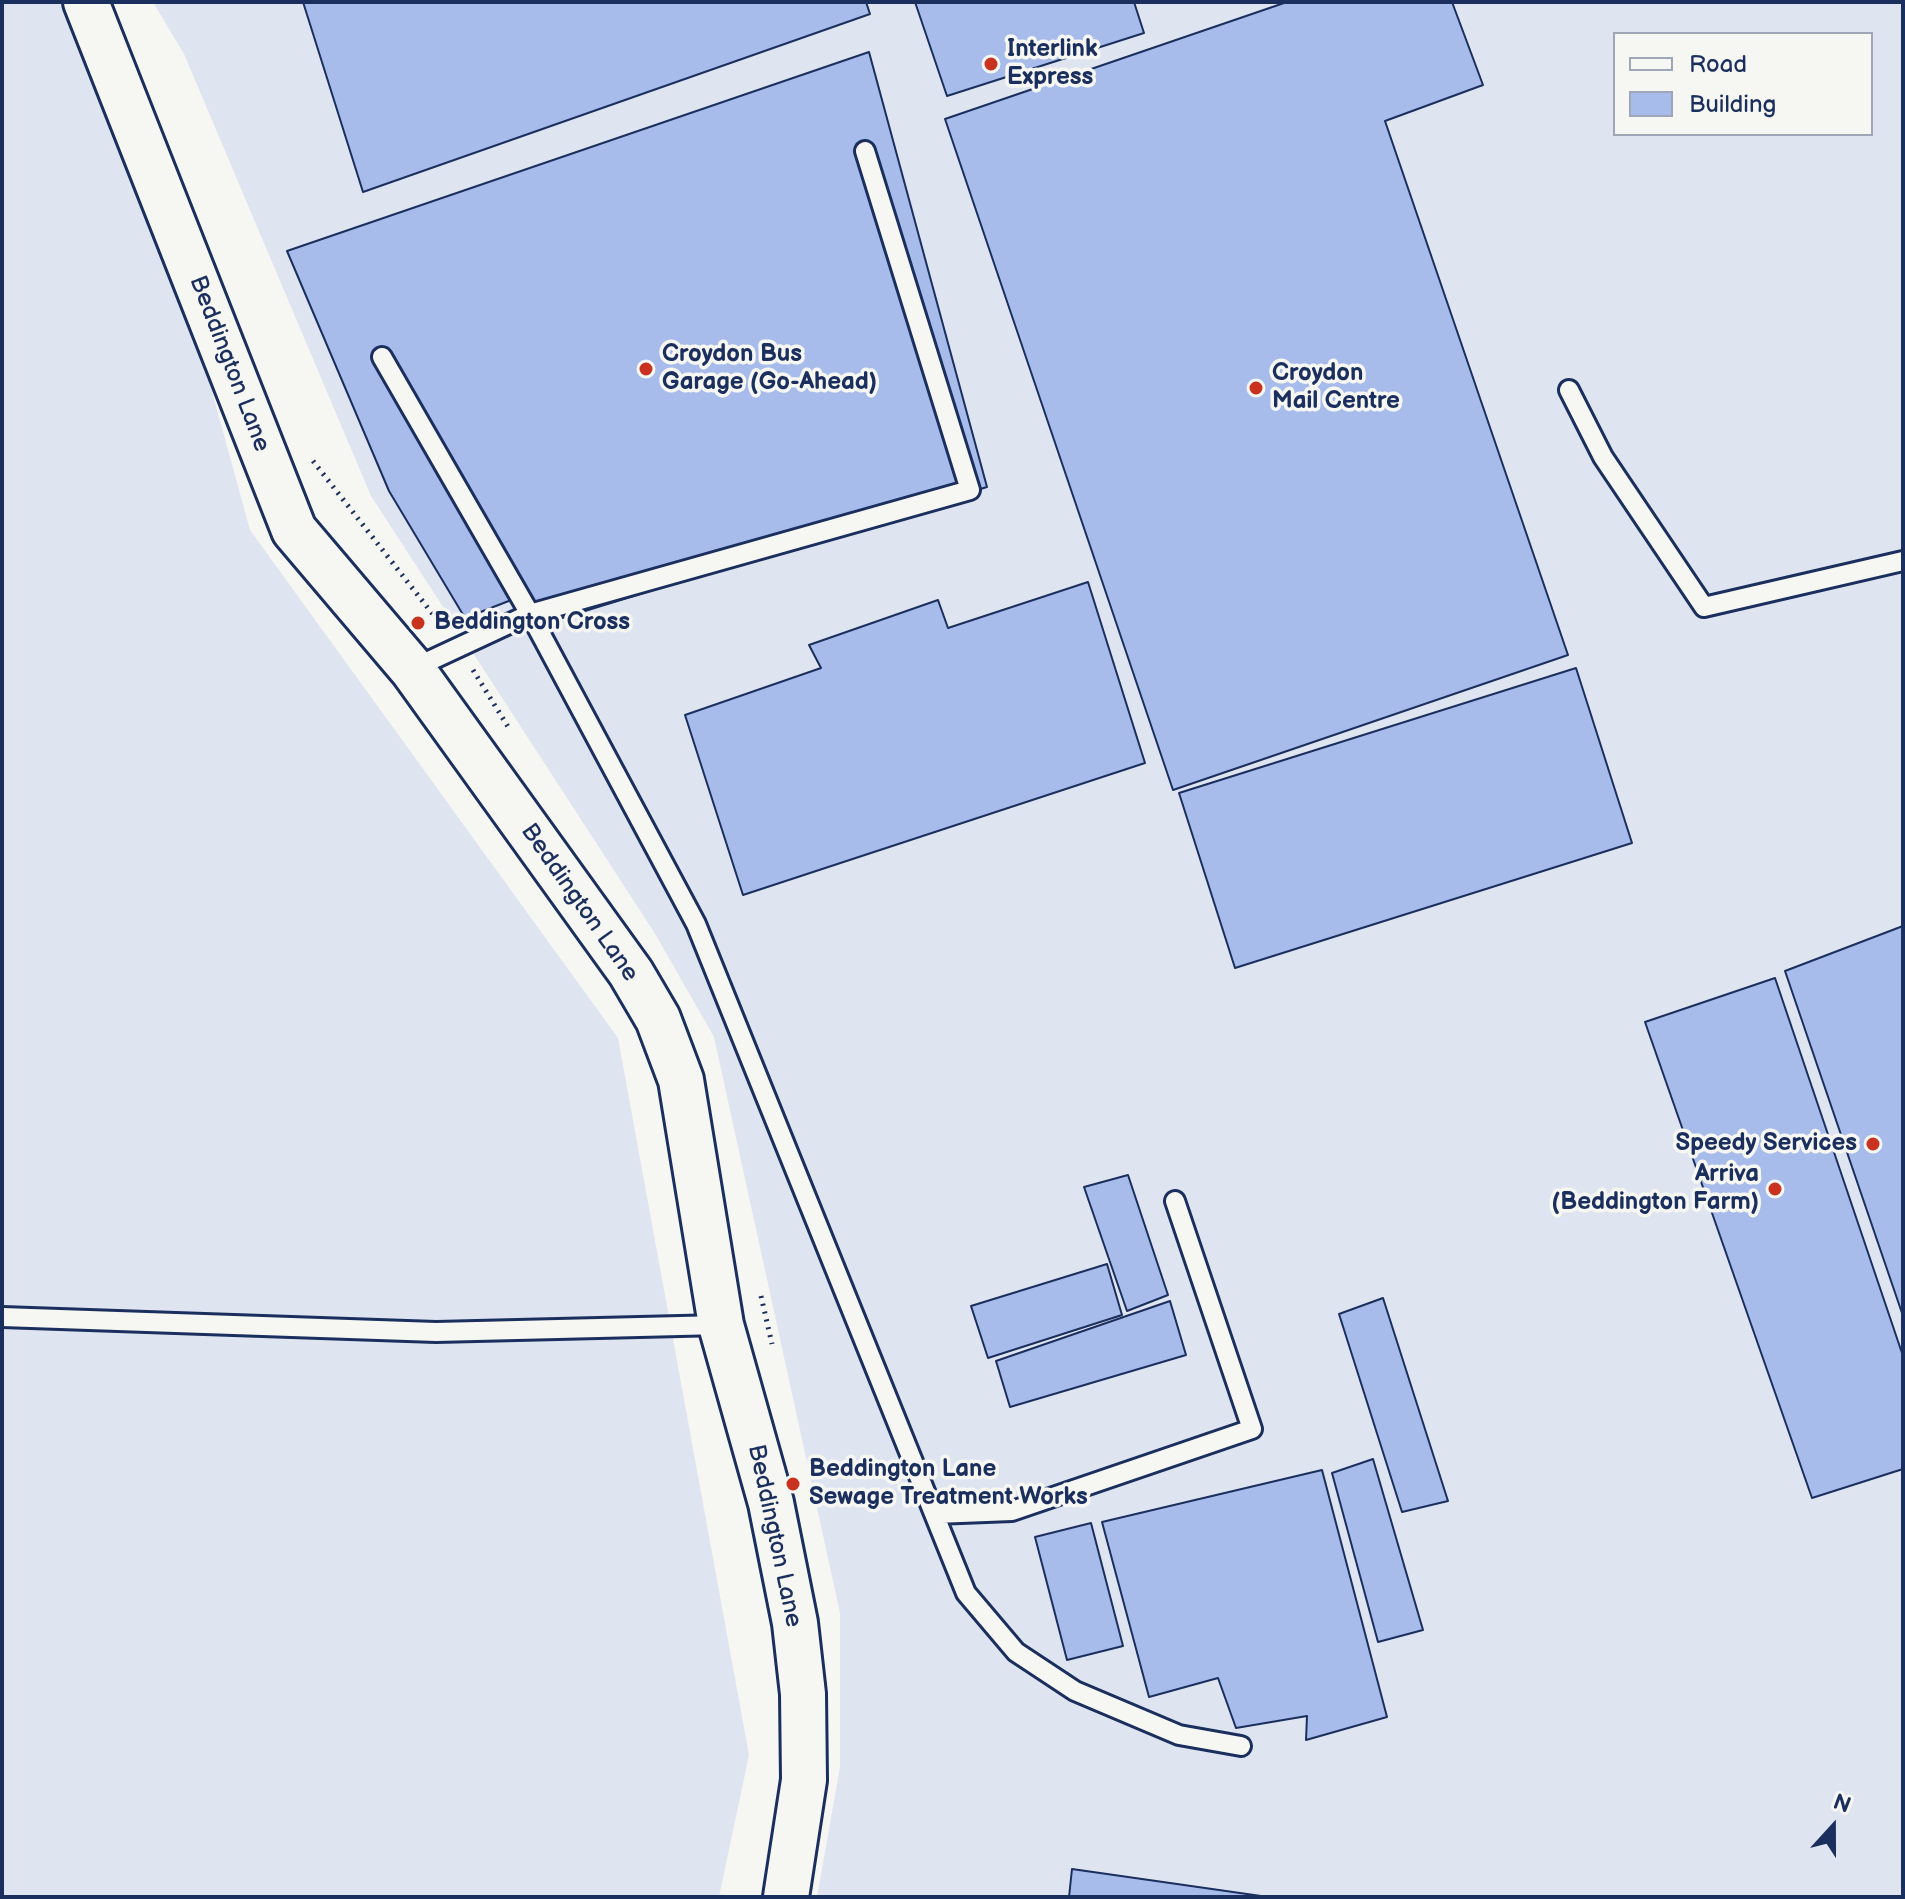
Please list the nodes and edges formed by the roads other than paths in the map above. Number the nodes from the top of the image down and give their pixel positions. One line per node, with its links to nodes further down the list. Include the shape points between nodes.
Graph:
1 (86, 2): 7 (main road, Beddington Lane, via 294,530)
2 (865, 151): 6 (lane, via 970,490)
3 (382, 357): 6 (lane)
4 (1569, 390): 5 (lane, via 1603,457 1704,607)
5 (1903, 561)
6 (530, 614): 7 (lane); 11 (lane, via 696,924)
7 (412, 669): 10 (main road, Beddington Lane, via 631,973 658,1019 681,1080)
8 (1175, 1201): 11 (lane, via 1252,1429 1012,1511)
9 (2, 1317): 10 (lane, via 436,1332)
10 (721, 1325): 13 (main road, Beddington Lane, via 771,1503 795,1623 804,1780)
11 (935, 1514): 12 (lane, via 966,1593 1016,1652 1075,1691 1179,1735)
12 (1241, 1746)
13 (786, 1897)

